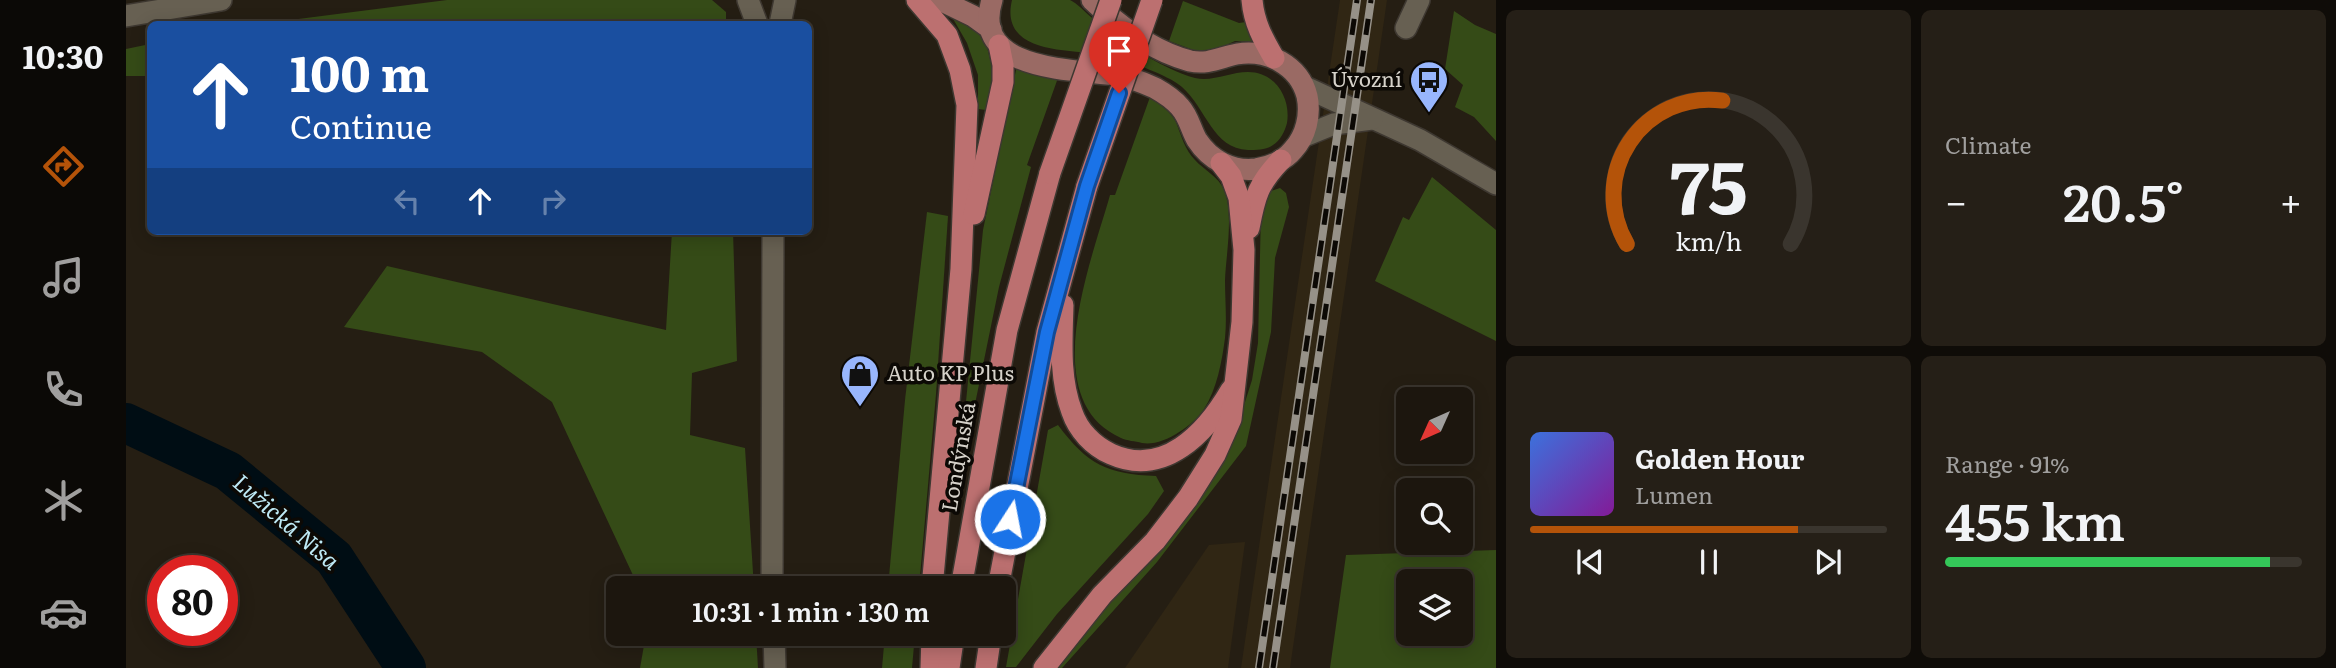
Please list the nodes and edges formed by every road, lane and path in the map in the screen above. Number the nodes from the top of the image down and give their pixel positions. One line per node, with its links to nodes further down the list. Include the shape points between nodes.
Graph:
1 (221, 0): 12 (street)
2 (748, 0): 13 (street)
3 (785, 0): 14 (street)
4 (917, 0): 26 (highway, via 947,35 961,70 967,105)
5 (940, 0): 16 (main road, via 973,16)
6 (992, 0): 16 (main road, via 989,9)
7 (1092, 0): 17 (main road, via 1131,33 1193,62 1241,53)
8 (1111, 0): 31 (highway, Londýnská, bridge, via 1050,173 1007,330)
9 (1152, 0): 27 (highway, bridge, via 1087,186)
10 (1252, 0): 17 (highway, via 1260,35)
11 (1419, 0): 15 (street)
12 (126, 16)
13 (756, 21)
14 (781, 21)
15 (1406, 28)
16 (995, 37): 22 (main road, via 1019,60 1138,80 1157,89 1181,108 1196,139); 26 (highway, via 1003,82)
17 (1275, 58): 18 (main road, via 1297,74)
18 (1304, 87): 19 (street); 20 (main road, via 1308,121)
19 (1372, 119): 20 (street, via 1334,124); 23 (street, via 1420,140)
20 (1302, 137): 21 (main road)
21 (1281, 160): 22 (main road, via 1252,170); 25 (highway, via 1264,178 1254,201)
22 (1221, 163): 25 (highway, via 1239,198)
23 (1496, 184)
24 (773, 235): 29 (street)
25 (1244, 250): 28 (highway)
26 (961, 270): 30 (highway)
27 (1063, 270): 28 (highway, via 1064,384 1072,414 1102,450 1136,461 1181,449 1218,412); 32 (highway)
28 (1237, 380): 41 (highway, via 1231,419 1188,498)
29 (772, 576)
30 (933, 576)
31 (963, 576)
32 (1000, 576)
33 (774, 646): 37 (street)
34 (932, 646): 38 (highway)
35 (952, 646): 39 (highway)
36 (989, 646): 40 (highway)
37 (775, 668)
38 (932, 668)
39 (949, 668)
40 (986, 668)
41 (1044, 668)

